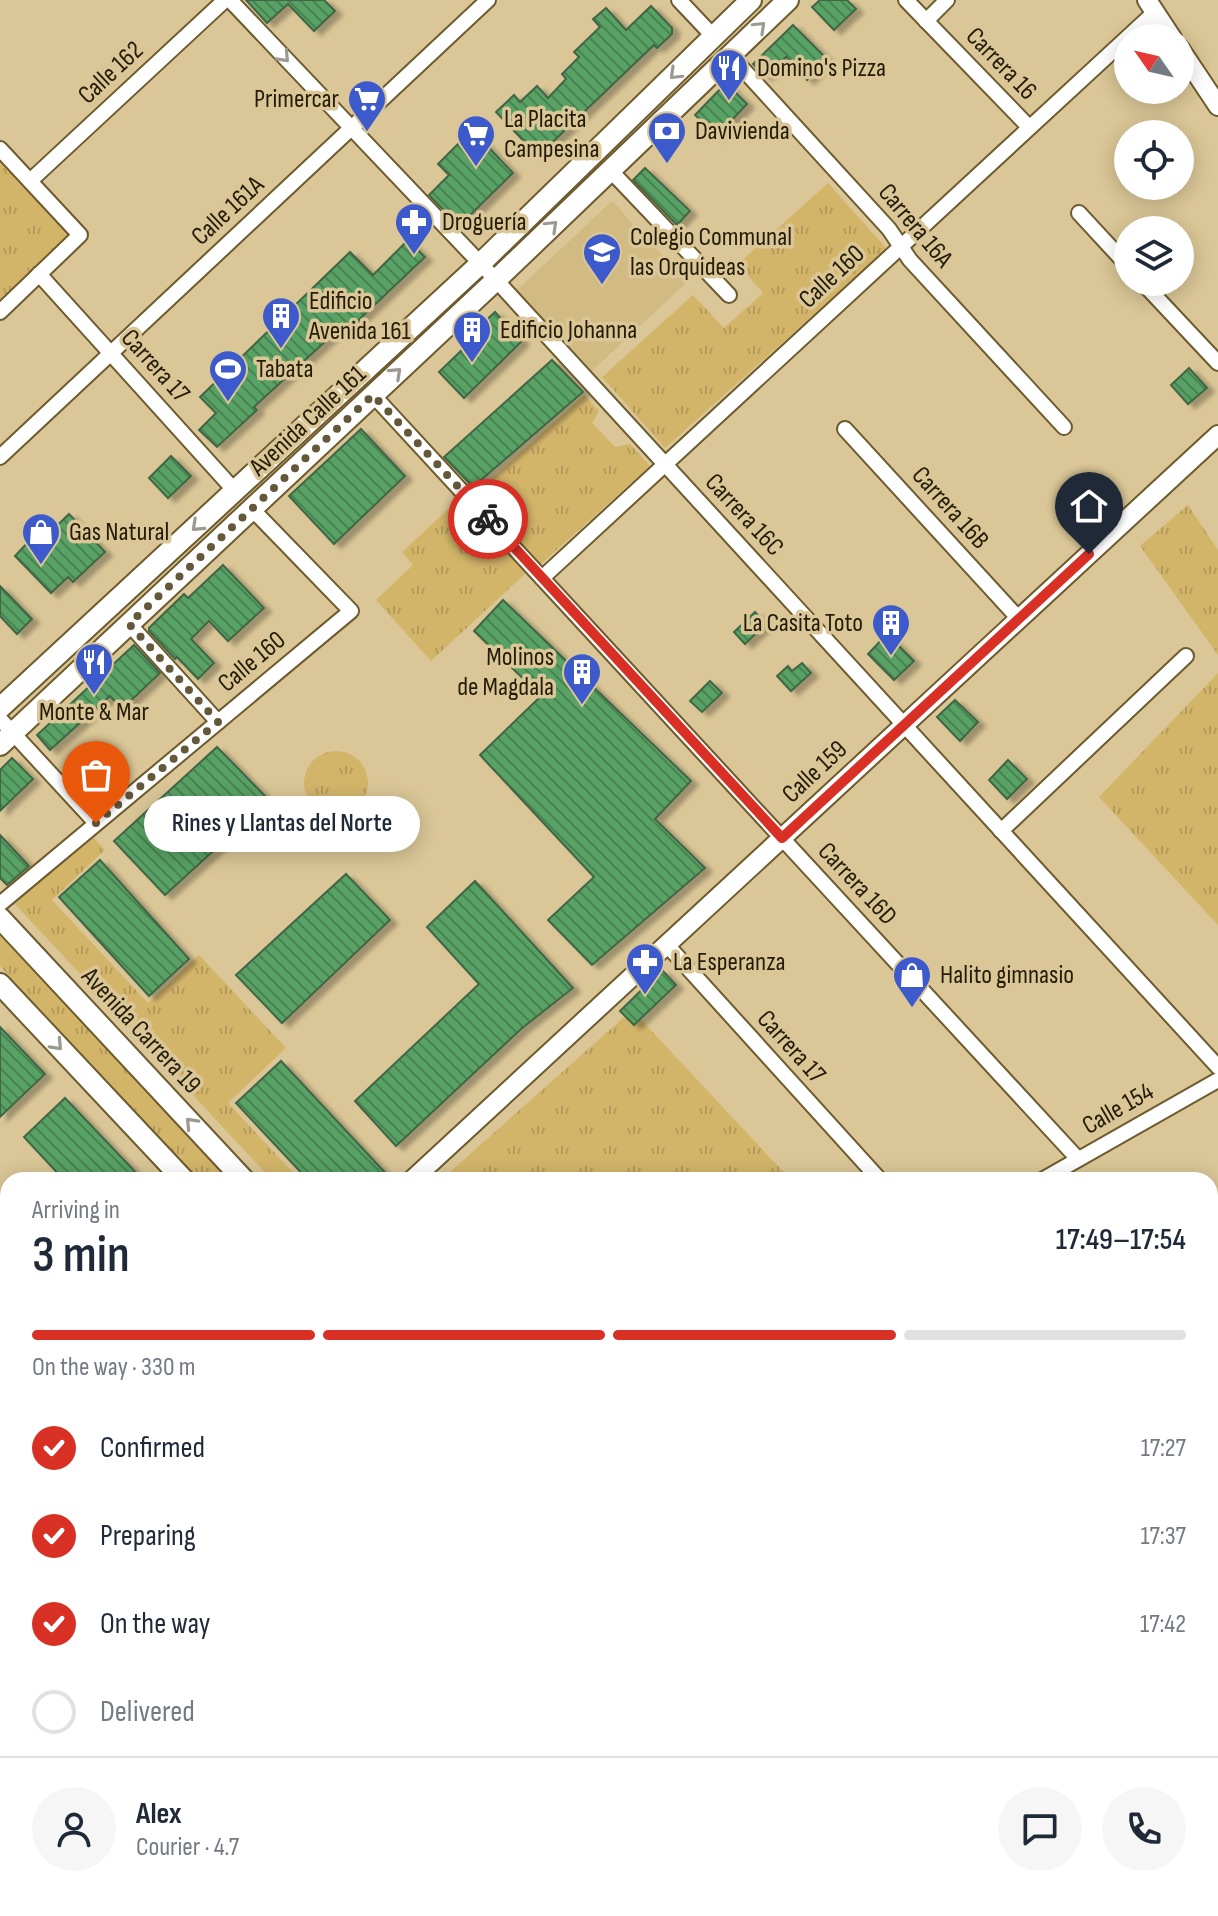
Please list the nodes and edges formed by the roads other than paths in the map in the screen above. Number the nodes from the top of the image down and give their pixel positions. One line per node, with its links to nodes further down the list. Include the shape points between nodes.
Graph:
1 (228, 0): 16 (street, Carrera 16C, one-way to 16); 19 (street, Calle 162)
2 (488, 0): 16 (street, Calle 161A)
3 (679, 0): 11 (street)
4 (751, 0): 11 (main road, Avenida Calle 161)
5 (788, 0): 12 (main road, Avenida Calle 161, one-way to 5)
6 (906, 0): 9 (street, Carrera 16)
7 (947, 0): 9 (street)
8 (1151, 6): 10 (street); 15 (street, Calle 160)
9 (926, 21): 15 (street, Carrera 16)
10 (1163, 24)
11 (713, 36): 23 (main road, Avenida Calle 161, one-way to 23)
12 (730, 55): 18 (main road, Avenida Calle 161); 21 (street, Carrera 16A)
13 (1194, 70): 14 (street)
14 (1218, 106)
15 (1029, 127): 21 (street, Calle 160)
16 (352, 128): 23 (street, Carrera 16C); 29 (street, Calle 161A)
17 (0, 149): 19 (street)
18 (610, 170): 25 (main road, Avenida Calle 161, one-way to 18); 26 (street)
19 (30, 181): 24 (street, via 80,235)
20 (1079, 213): 22 (street)
21 (901, 246): 32 (street, Carrera 16A); 36 (street, Calle 160)
22 (1114, 251)
23 (480, 264): 25 (street, Carrera 16C); 37 (main road, Avenida Calle 161)
24 (39, 274): 28 (street); 29 (street, Carrera 17)
25 (496, 280): 31 (main road, Avenida Calle 161, one-way to 25); 36 (street, Carrera 16C)
26 (729, 295)
27 (1155, 296): 30 (street)
28 (0, 312)
29 (111, 354): 35 (street, Calle 161A); 37 (street, Carrera 17)
30 (1218, 363)
31 (373, 395): 38 (main road, Avenida Calle 161); 39 (street, Carrera 16D)
32 (1064, 427)
33 (845, 429): 40 (street, Carrera 16B)
34 (1218, 435): 40 (street, Calle 159)
35 (0, 457)
36 (664, 464): 39 (street, Calle 160); 45 (street, Carrera 16C)
37 (235, 491): 43 (main road, Avenida Calle 161, one-way to 43)
38 (252, 509): 41 (main road, Avenida Calle 161); 44 (street, Calle 160, via 351,611)
39 (542, 578): 49 (street, Carrera 16D)
40 (1019, 619): 45 (street, Calle 159)
41 (129, 624): 44 (street); 46 (main road, Avenida Calle 161)
42 (1186, 656): 48 (street)
43 (0, 708)
44 (218, 722): 47 (street, Calle 160)
45 (904, 725): 48 (street, Carrera 16C); 49 (street, Calle 159)
46 (4, 733): 47 (street)
47 (96, 823): 50 (street, Calle 160)
48 (1001, 831): 54 (street, Carrera 16C)
49 (782, 838): 52 (street, Calle 159); 56 (street, Carrera 16D)
50 (0, 904)
51 (0, 918): 58 (main road, Avenida Carrera 19, one-way to 51)
52 (667, 945): 59 (street, Calle 159); 60 (street, Carrera 17)
53 (1, 988): 57 (main road, one-way to 57)
54 (1218, 1067)
55 (1218, 1080): 56 (street, Calle 154)
56 (1078, 1159): 61 (street, Calle 154)
57 (176, 1172)
58 (237, 1172)
59 (421, 1172)
60 (873, 1172)
61 (1056, 1172)

